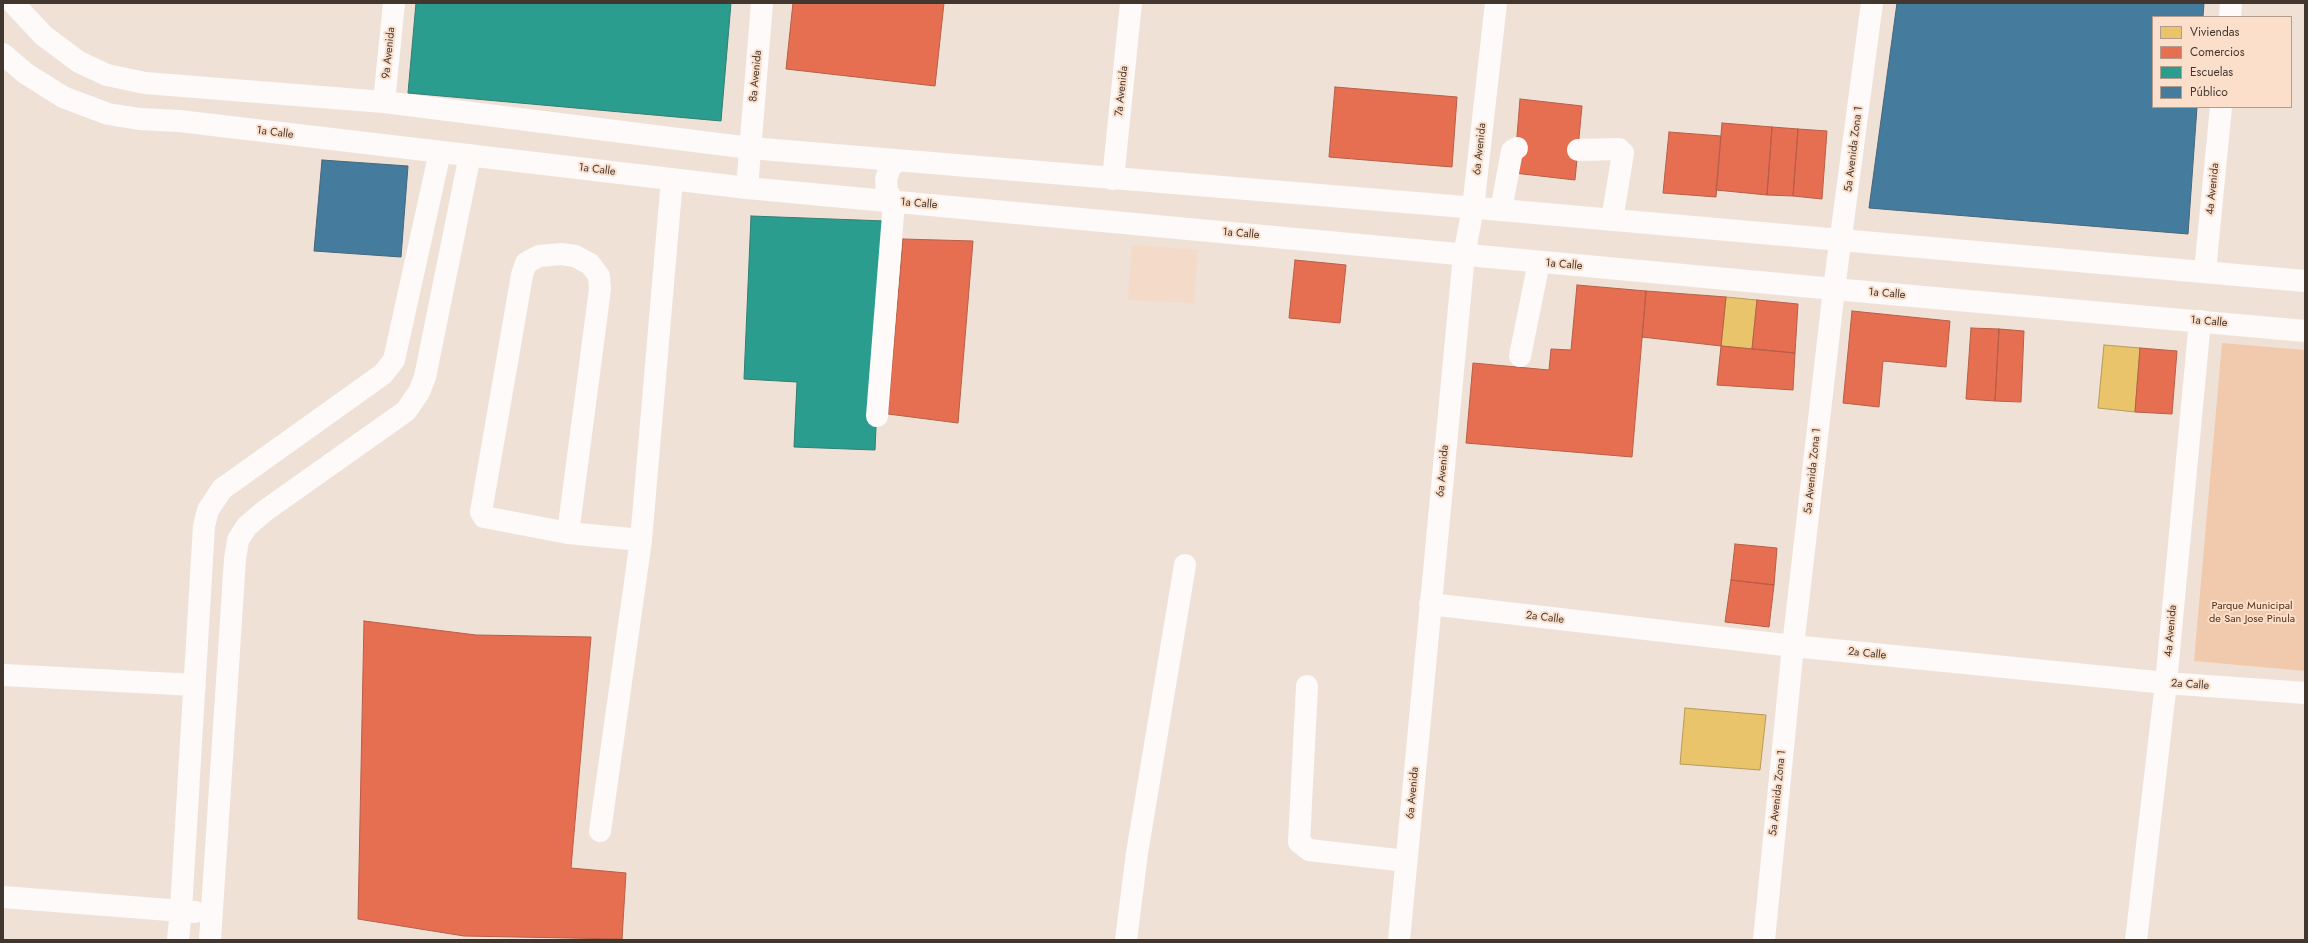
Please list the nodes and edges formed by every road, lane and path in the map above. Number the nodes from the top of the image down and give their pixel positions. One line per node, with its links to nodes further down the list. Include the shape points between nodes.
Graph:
1 (13, 3): 10 (street, via 44,36 79,62 131,81)
2 (394, 3): 10 (street, 9a Avenida)
3 (762, 3): 12 (street, 8a Avenida)
4 (1131, 3): 19 (street, 7a Avenida)
5 (1496, 3): 22 (street, 6a Avenida)
6 (1872, 3): 25 (street, 5a Avenida Zona 1)
7 (2231, 3): 8 (street)
8 (2230, 16)
9 (3, 54): 15 (street, 1a Calle, via 50,90 77,104 108,114)
10 (384, 102): 12 (street)
11 (2221, 108): 28 (street, 4a Avenida)
12 (750, 148): 17 (street); 20 (street, 8a Avenida)
13 (1517, 148): 23 (street, via 1512,151)
14 (1578, 150): 24 (street, via 1619,149 1623,153)
15 (440, 152): 16 (street, 1a Calle); 42 (street, via 394,360 383,374 222,489 208,510 204,526)
16 (470, 155): 18 (street, 1a Calle); 49 (street, via 425,377 419,392 406,411 266,510 247,526 238,540)
17 (898, 161): 19 (street); 21 (street, via 890,167 886,179 887,191)
18 (672, 179): 20 (street, 1a Calle); 36 (street)
19 (1113, 179): 22 (street)
20 (747, 188): 21 (street, 1a Calle)
21 (894, 202): 26 (street, 1a Calle); 34 (street)
22 (1473, 208): 23 (street); 26 (street, 6a Avenida)
23 (1501, 210): 24 (street)
24 (1612, 220): 25 (street)
25 (1842, 241): 28 (street); 30 (street, 5a Avenida Zona 1)
26 (1464, 255): 27 (street, 1a Calle); 38 (street, 6a Avenida)
27 (1539, 262): 30 (street, 1a Calle); 33 (street)
28 (2205, 271): 29 (street)
29 (2305, 281)
30 (1834, 289): 31 (street, 1a Calle); 39 (street, 5a Avenida Zona 1)
31 (2200, 321): 32 (street, 1a Calle); 41 (street, 4a Avenida)
32 (2305, 330)
33 (1520, 356)
34 (877, 416)
35 (568, 533): 35 (street, via 484,517 481,512 522,275 526,264 539,256 561,254 575,256 590,264 598,276 600,289); 36 (street)
36 (641, 540): 45 (street)
37 (1184, 565): 52 (street, via 1138,845)
38 (1430, 604): 39 (street, 2a Calle); 46 (street, 6a Avenida)
39 (1793, 646): 41 (street, 2a Calle); 54 (street, 5a Avenida Zona 1)
40 (3, 675): 42 (street)
41 (2166, 683): 44 (street, 2a Calle); 55 (street, 4a Avenida)
42 (195, 685): 48 (street)
43 (1307, 686): 46 (street, via 1299,842 1309,850)
44 (2305, 693)
45 (600, 831)
46 (1406, 861): 53 (street, 6a Avenida)
47 (3, 898): 48 (street)
48 (181, 909): 49 (street); 50 (street)
49 (212, 915): 51 (street)
50 (178, 940)
51 (210, 940)
52 (1126, 940)
53 (1399, 940)
54 (1764, 940)
55 (2136, 940)

